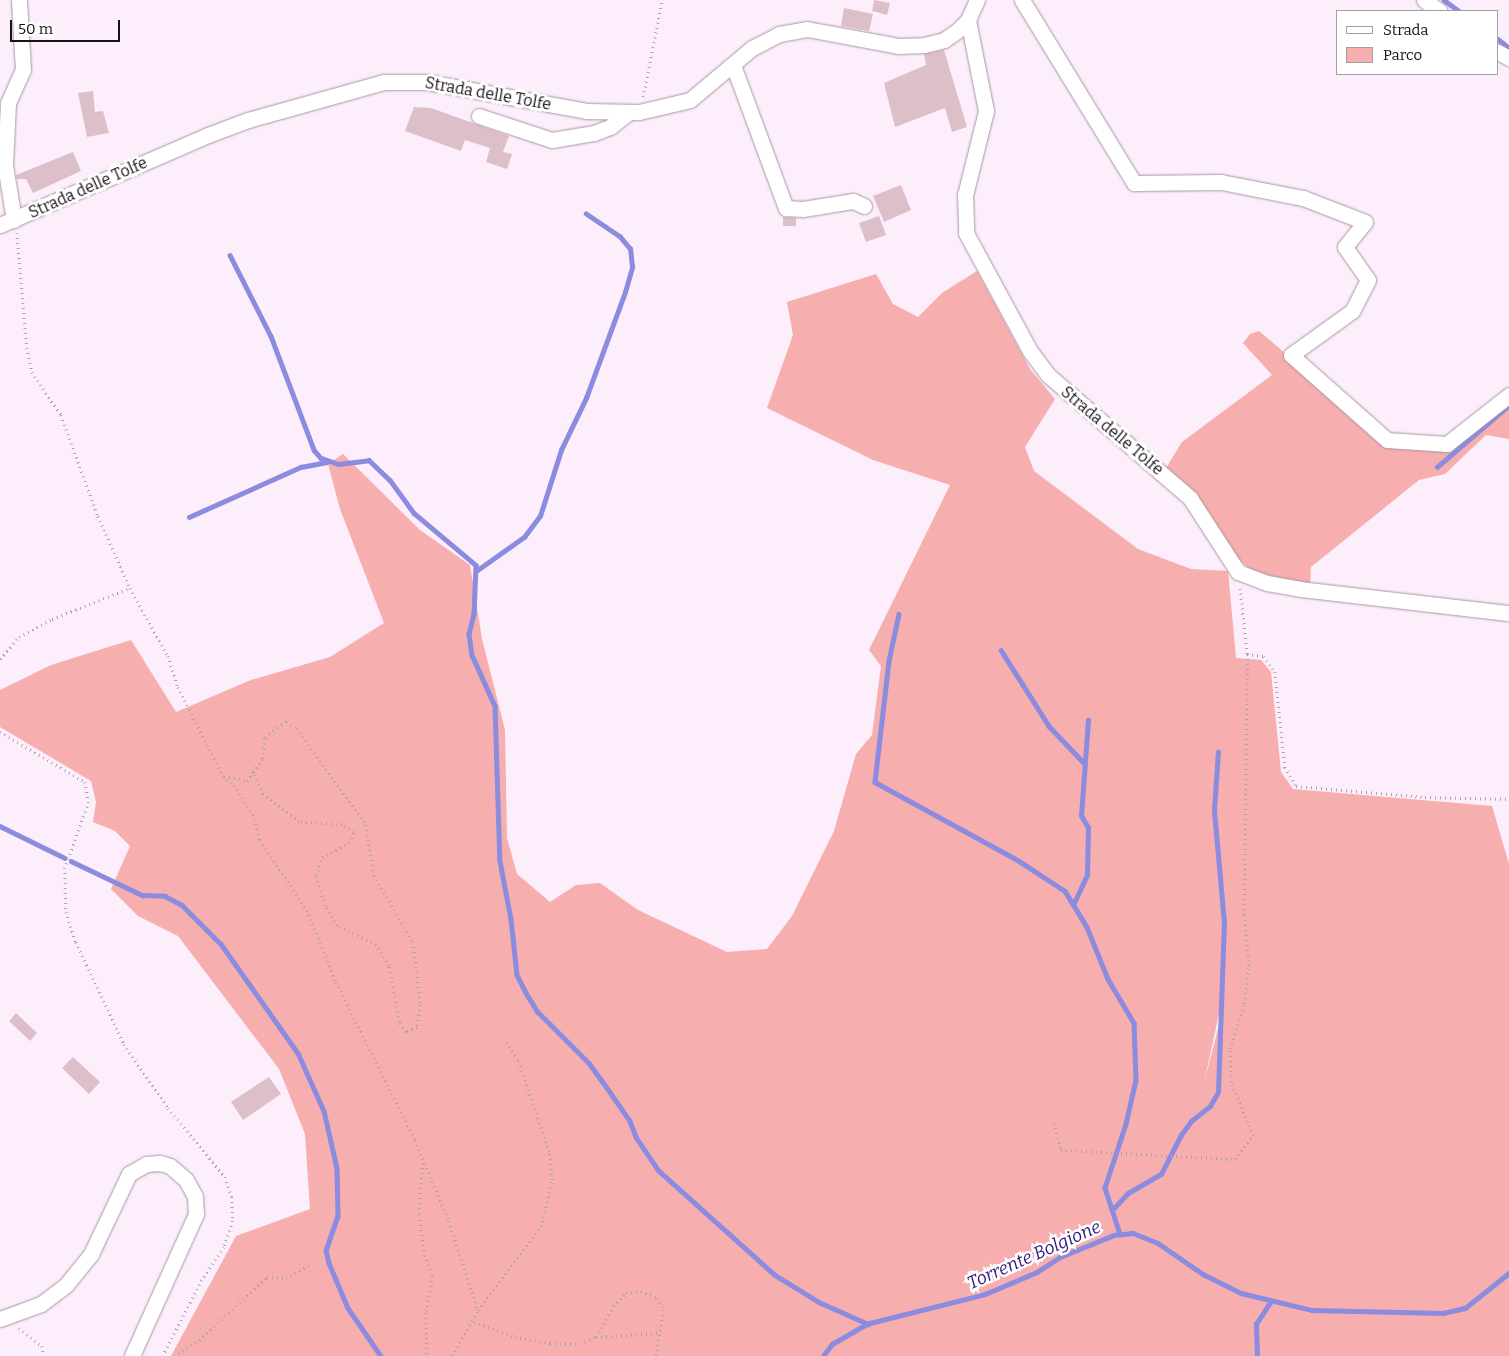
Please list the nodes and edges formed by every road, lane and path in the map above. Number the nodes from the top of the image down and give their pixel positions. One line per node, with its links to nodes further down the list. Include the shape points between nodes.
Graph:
1 (19, 0): 12 (street, via 23,70 8,103)
2 (662, 0): 9 (path)
3 (977, 0): 7 (street, Strada delle Tolfe)
4 (1022, 0): 13 (street, via 1134,183 1221,182 1303,198 1365,222 1344,247 1368,280 1352,311 1291,355 1387,440 1446,444)
5 (1424, 0): 6 (street)
6 (1439, 10)
7 (968, 20): 8 (street, Strada delle Tolfe, via 944,40 924,46 900,46 837,33 792,31 766,40); 14 (street, Strada delle Tolfe, via 986,111 965,194 964,223 971,244 1030,351 1048,375 1190,498)
8 (733, 65): 9 (street, Strada delle Tolfe, via 690,100); 11 (street, via 786,208 803,209 853,201)
9 (634, 112): 10 (street, via 594,133 552,140); 12 (street, Strada delle Tolfe, via 586,112 427,82 384,82 224,129)
10 (479, 116)
11 (864, 206)
12 (7, 223): 15 (path, via 19,239 27,348 32,372 61,415 98,516)
13 (1509, 395)
14 (1238, 572): 16 (street, via 1268,584 1300,589); 17 (path)
15 (130, 588): 18 (path, via 52,619 19,637); 21 (path, via 168,656 178,687)
16 (1509, 613)
17 (1247, 654): 22 (path, via 1264,656 1275,672 1285,767 1296,786 1425,797); 24 (path, via 1244,915 1249,966 1244,1004 1230,1049 1231,1082 1253,1136 1235,1159 1061,1150)
18 (0, 659)
19 (0, 732): 34 (path, via 85,782 89,802 65,868 66,912 76,942 124,1044 168,1108 225,1177 232,1197 233,1221 224,1246 202,1280)
20 (253, 772): 20 (path, via 262,759 266,737 286,721 297,728 366,825 374,875 413,942 421,1005 418,1027 406,1032 399,1022 389,966 376,945 337,926 325,906 316,876 322,857 349,843 354,832 342,826 299,822 263,794); 21 (path, via 247,781)
21 (223, 776): 25 (path, via 238,792 255,819 260,840 308,910 336,982)
22 (1509, 799)
23 (504, 1041): 27 (path, via 518,1060 549,1152 552,1180 541,1226)
24 (1054, 1123)
25 (415, 1140): 27 (path, via 449,1221); 36 (path, via 424,1164 419,1215 425,1255 433,1276 426,1313)
26 (309, 1266): 35 (path, via 286,1278 267,1277 199,1340)
27 (478, 1310): 29 (path)
28 (6, 1321): 32 (path, via 42,1346); 33 (street, via 48,1300 76,1275 95,1246 129,1174 146,1164 170,1166 195,1196 196,1214)
29 (474, 1322): 31 (path, via 515,1337 550,1343 580,1344); 37 (path)
30 (658, 1333): 31 (path); 31 (path, via 664,1310 657,1298 641,1290 626,1293 613,1306); 38 (path)
31 (596, 1337)
32 (44, 1356)
33 (132, 1356)
34 (163, 1356)
35 (174, 1356)
36 (427, 1356)
37 (452, 1356)
38 (656, 1356)

